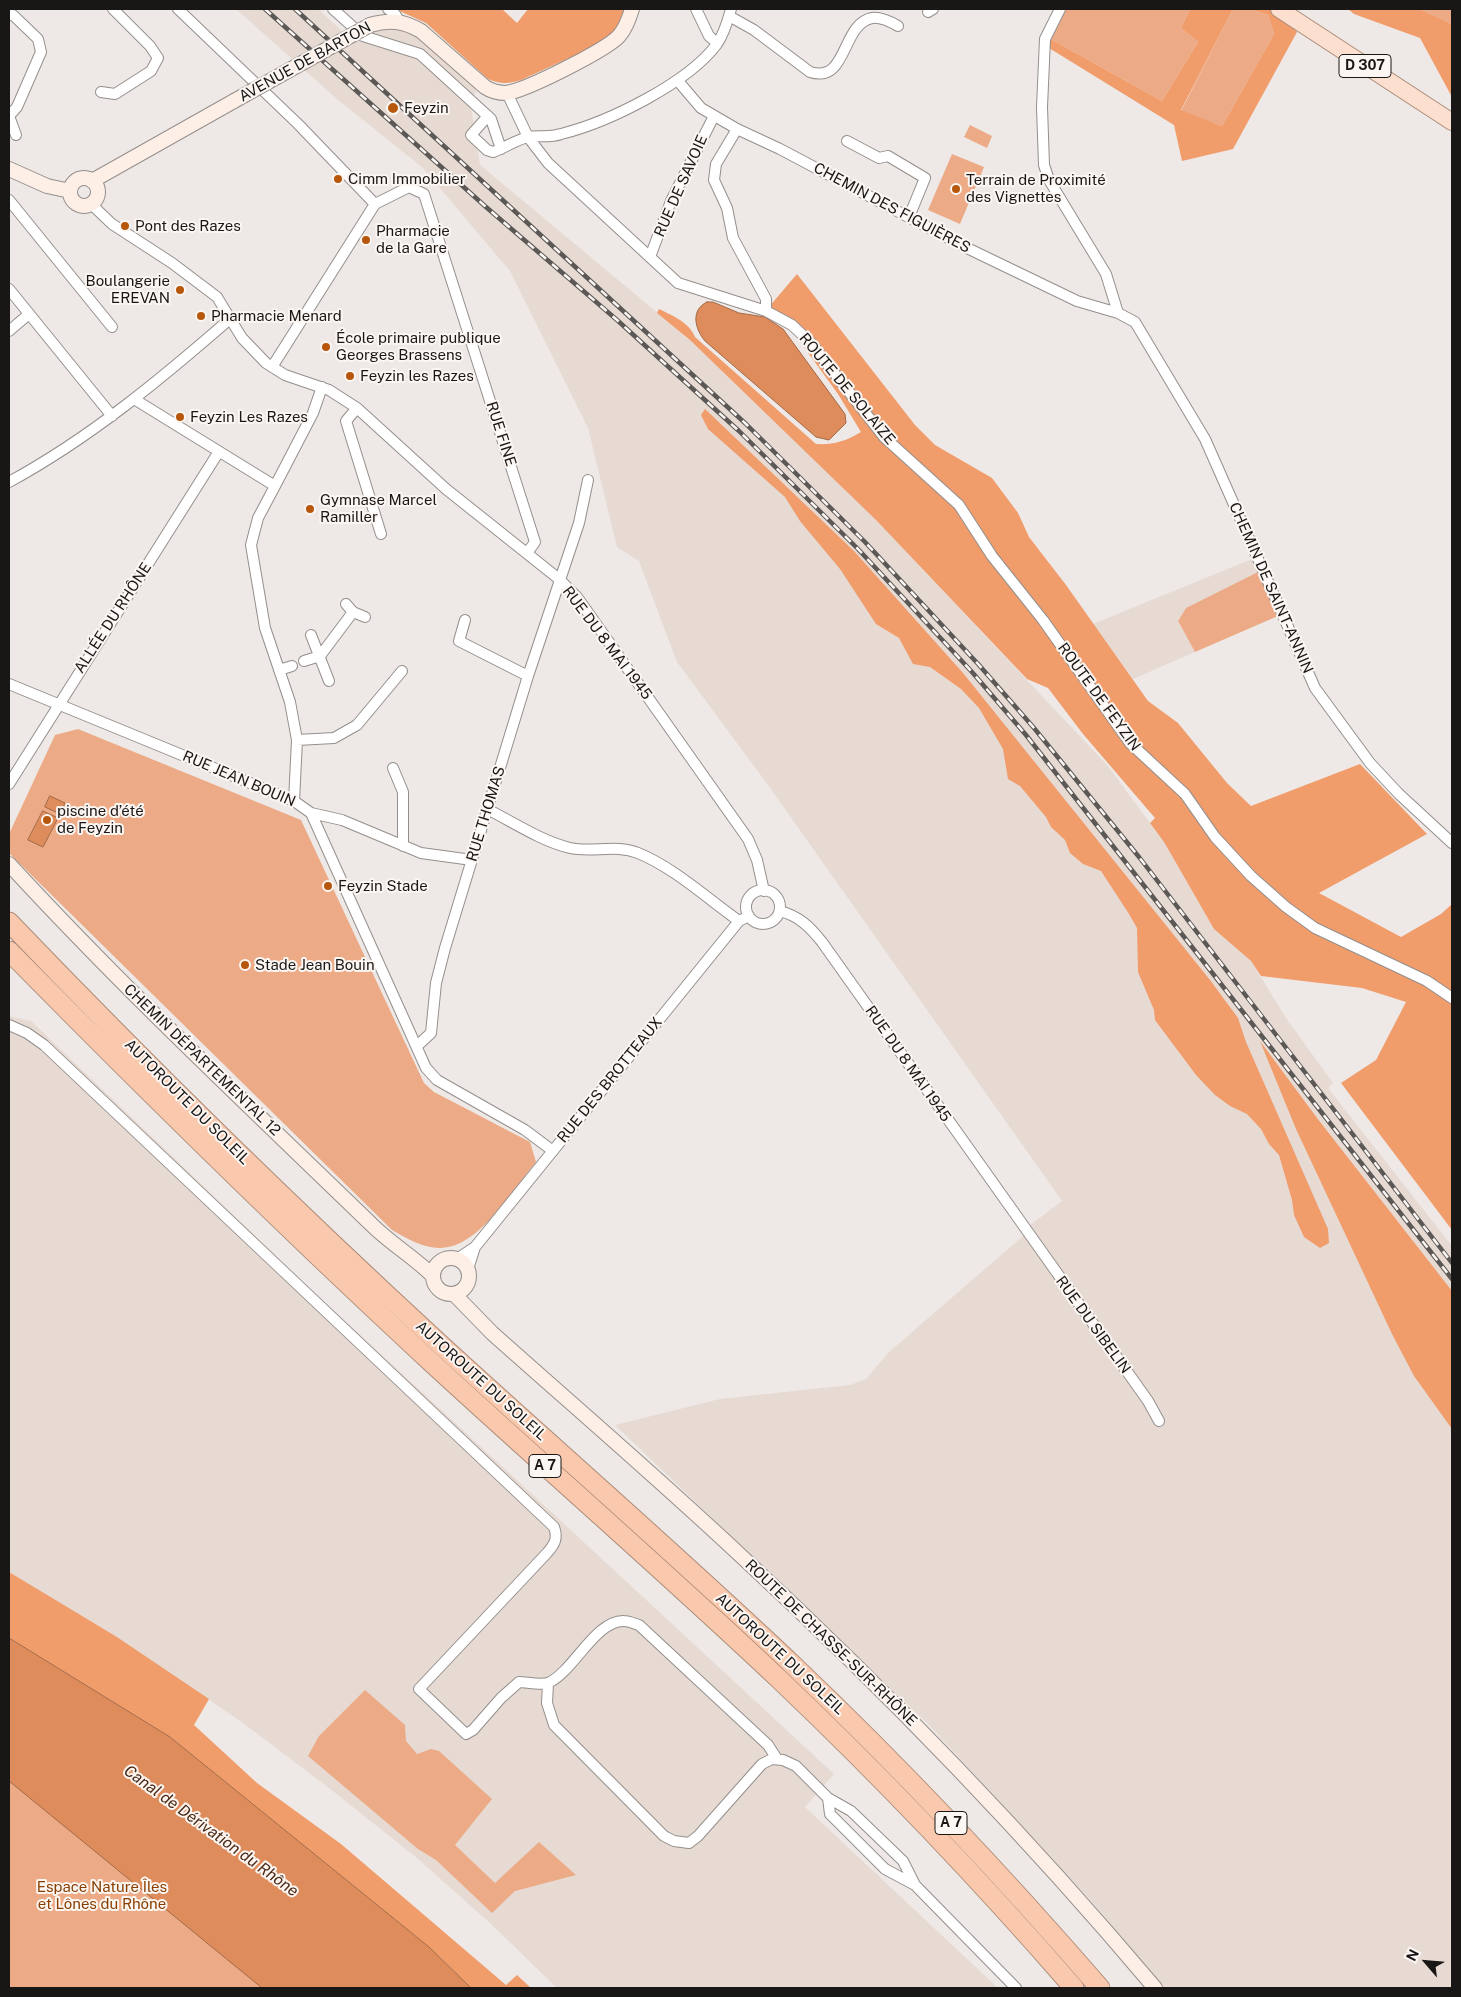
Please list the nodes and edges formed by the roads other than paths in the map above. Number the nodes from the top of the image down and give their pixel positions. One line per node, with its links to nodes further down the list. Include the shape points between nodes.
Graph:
1 (113, 9): 15 (street, via 158,58 151,71 115,94)
2 (178, 9): 31 (street, via 298,124)
3 (333, 9): 18 (street, via 362,36 420,54)
4 (388, 9): 11 (street)
5 (632, 9): 16 (main road, via 628,25 611,44)
6 (696, 9): 13 (street, via 709,36)
7 (1060, 9): 37 (street, via 1045,40 1044,165 1049,180 1106,274)
8 (1279, 9): 20 (main road, D 307)
9 (730, 12): 12 (street, via 817,74 834,67 861,22 873,18); 13 (street)
10 (9, 15): 17 (street, via 38,40 41,52 17,107)
11 (399, 21): 16 (main road, via 421,31 484,87); 27 (main road, AVENUE DE BARTON, bridge, via 370,25)
12 (898, 26)
13 (718, 43): 14 (street)
14 (678, 81): 19 (street, CHEMIN DES FIGUIÈRES, via 701,108); 23 (street, via 628,108 578,129 545,138)
15 (101, 92)
16 (507, 93): 23 (street, ROUTE DE SOLAIZE)
17 (9, 116): 22 (street)
18 (488, 116): 25 (street); 25 (street, via 471,135 490,152)
19 (714, 116): 21 (street, CHEMIN DES FIGUIÈRES); 33 (street, RUE DE SAVOIE, via 671,201)
20 (1452, 122)
21 (737, 129): 32 (street, CHEMIN DES FIGUIÈRES); 35 (street, via 716,164 714,180 727,208 733,238 766,299)
22 (16, 134)
23 (528, 137): 25 (street); 33 (street, ROUTE DE SOLAIZE, via 548,163)
24 (847, 141): 32 (street, via 879,158 888,156 925,178)
25 (501, 149)
26 (9, 169): 28 (main road, via 47,186)
27 (92, 181): 28 (main road, via 76,180); 30 (main road, via 97,193)
28 (70, 191): 30 (main road, via 78,205)
29 (9, 200): 39 (street)
30 (91, 204): 38 (street, RUE DU 8 MAI 1945, via 112,224 217,297)
31 (375, 204): 41 (street); 52 (street, RUE FINE, via 409,187 424,194 535,542)
32 (909, 217): 37 (street, CHEMIN DES FIGUIÈRES, via 1077,301)
33 (650, 257): 35 (street, ROUTE DE SOLAIZE, via 678,283)
34 (9, 290): 36 (street)
35 (766, 310): 50 (street, ROUTE DE SOLAIZE, via 792,325 811,343 884,437 959,505)
36 (29, 314): 40 (street); 45 (street)
37 (1118, 314): 72 (street, CHEMIN DE SAINT-ANNIN, via 1135,322 1205,439 1315,688 1370,763)
38 (231, 318): 41 (street, RUE DU 8 MAI 1945, via 249,347); 43 (street)
39 (112, 327)
40 (9, 331)
41 (272, 367): 42 (street, RUE DU 8 MAI 1945, via 285,375)
42 (322, 387): 44 (street, RUE DU 8 MAI 1945); 49 (street)
43 (134, 399): 45 (street); 46 (street)
44 (357, 408): 51 (street, via 346,421); 52 (street, RUE DU 8 MAI 1945, via 446,489)
45 (112, 416): 48 (street, via 53,458)
46 (218, 453): 49 (street); 65 (street, ALLÉE DU RHÔNE)
47 (588, 480): 53 (street, RUE THOMAS, via 579,523)
48 (9, 482)
49 (275, 486): 60 (street, via 258,518 251,545 264,628)
50 (978, 533): 82 (street, ROUTE DE FEYZIN, via 1130,743 1185,794 1215,837 1251,876 1315,928 1427,981)
51 (380, 534)
52 (527, 553): 53 (street, RUE DU 8 MAI 1945)
53 (560, 579): 62 (street, RUE THOMAS); 76 (street, RUE DU 8 MAI 1945, via 577,597 748,839)
54 (365, 617): 57 (street, via 349,608)
55 (465, 620): 62 (street, via 459,641)
56 (311, 635): 57 (street)
57 (320, 656): 58 (street); 63 (street)
58 (304, 662)
59 (292, 666): 60 (street)
60 (280, 670): 66 (street)
61 (402, 671): 66 (street, via 357,725 334,738)
62 (528, 676): 70 (street, RUE THOMAS)
63 (329, 681)
64 (9, 684): 65 (street, RUE JEAN BOUIN)
65 (58, 704): 68 (street, ALLÉE DU RHÔNE); 69 (street, RUE JEAN BOUIN)
66 (298, 740): 69 (street)
67 (392, 768): 73 (street, via 403,792)
68 (9, 784)
69 (294, 801): 71 (street, RUE JEAN BOUIN)
70 (487, 809): 74 (street, RUE THOMAS); 79 (street, via 571,848 636,852)
71 (311, 813): 73 (street, RUE JEAN BOUIN, via 342,820); 84 (street)
72 (1452, 843)
73 (403, 846): 74 (street, RUE JEAN BOUIN, via 421,853)
74 (472, 860): 84 (street, RUE THOMAS, via 436,982 431,1033)
75 (9, 864): 88 (main road, CHEMIN DÉPARTEMENTAL 12, via 176,1035 381,1235)
76 (764, 890): 77 (street, via 777,897); 78 (street, via 754,893 748,901)
77 (780, 911): 78 (street, via 774,921 765,924 756,923); 86 (street, RUE DU 8 MAI 1945, via 810,926)
78 (749, 916): 79 (street, RUE DES BROTTEAUX)
79 (739, 921): 85 (street, RUE DES BROTTEAUX)
80 (9, 922): 103 (highway, AUTOROUTE DU SOLEIL / A 7, via 307,1219 833,1703 953,1825)
81 (9, 951): 102 (highway, AUTOROUTE DU SOLEIL / A 7, via 355,1292 820,1718 942,1842)
82 (1452, 998)
83 (9, 1025): 97 (street, via 27,1032 44,1045 554,1527 557,1535 554,1545 419,1689 466,1734 519,1682)
84 (417, 1046): 85 (street, via 426,1068 437,1080 525,1130)
85 (553, 1151): 87 (street, RUE DES BROTTEAUX)
86 (1025, 1229): 96 (street, RUE DU SIBELIN)
87 (475, 1248): 89 (street, RUE DES BROTTEAUX); 91 (street, RUE DES BROTTEAUX)
88 (401, 1250): 90 (main road, CHEMIN DÉPARTEMENTAL 12); 92 (main road, CHEMIN DÉPARTEMENTAL 12)
89 (457, 1259): 90 (main road); 91 (main road)
90 (441, 1261): 92 (main road, via 436,1265)
91 (468, 1269): 93 (main road)
92 (433, 1276): 94 (main road, via 439,1291)
93 (467, 1286): 94 (main road); 95 (main road, ROUTE DE CHASSE-SUR-RHÔNE)
94 (455, 1295): 95 (main road, ROUTE DE CHASSE-SUR-RHÔNE)
95 (482, 1323): 104 (main road, ROUTE DE CHASSE-SUR-RHÔNE, via 740,1554 874,1683 1032,1848)
96 (1159, 1421)
97 (548, 1684): 98 (street, via 611,1624 624,1621 639,1625 768,1745); 98 (street, via 547,1703 554,1724 664,1836 674,1841 689,1843 698,1836 762,1764)
98 (777, 1759): 99 (street, via 796,1766)
99 (828, 1798): 100 (street, via 851,1811 903,1861); 100 (street, via 830,1814 885,1869)
100 (915, 1885): 101 (street)
101 (1016, 1988)
102 (1074, 1988)
103 (1100, 1988)
104 (1155, 1988)

